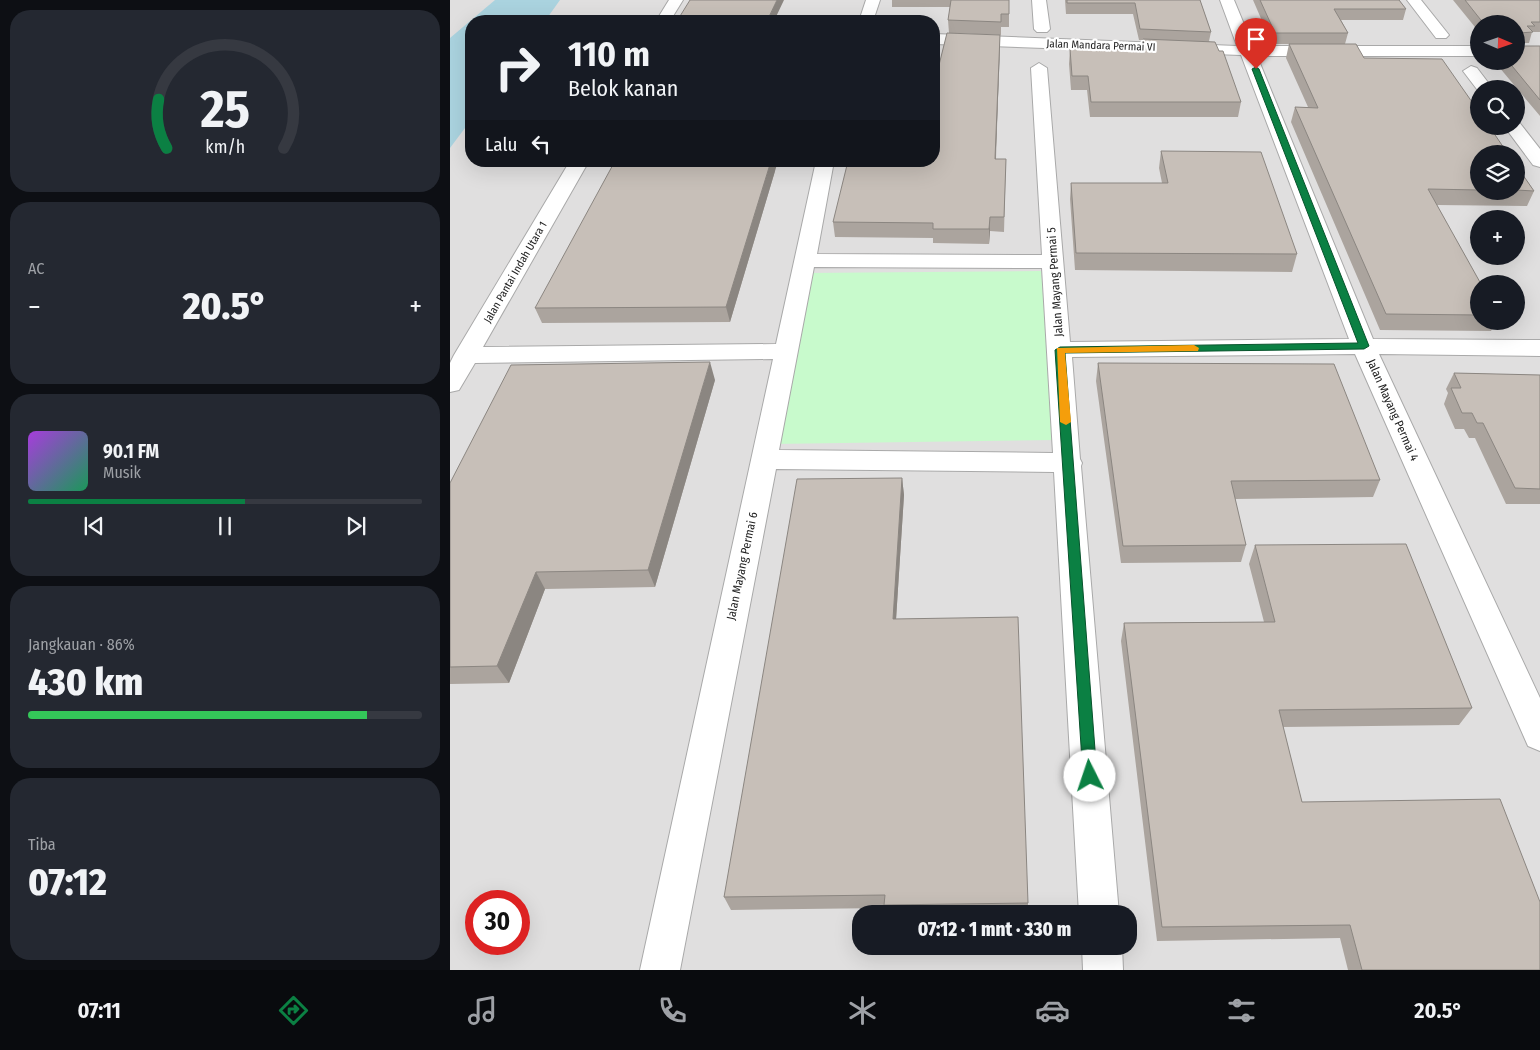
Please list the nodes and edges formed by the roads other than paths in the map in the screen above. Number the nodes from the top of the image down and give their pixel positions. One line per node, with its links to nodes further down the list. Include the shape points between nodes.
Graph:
1 (676, 0): 6 (street)
2 (873, 0): 7 (street)
3 (1039, 0): 8 (street)
4 (1227, 0): 11 (street, Jalan Mayang Permai 4)
5 (1414, 0): 9 (street)
6 (667, 15)
7 (868, 15)
8 (1042, 30)
9 (1441, 36)
10 (940, 39): 11 (street, Jalan Mandara Permai VI)
11 (1248, 50): 12 (street, Jalan Mandara Permai VI); 22 (street, Jalan Mayang Permai 4)
12 (1470, 51)
13 (1039, 68): 21 (street, Jalan Mayang Permai 5)
14 (1471, 71): 15 (street)
15 (1478, 80)
16 (1520, 135): 17 (street)
17 (1540, 161)
18 (576, 167): 26 (street, Jalan Pantai Indah Utara 1)
19 (824, 167): 20 (street, Jalan Mayang Permai 6)
20 (805, 260): 21 (street); 25 (street, Jalan Mayang Permai 6)
21 (1054, 262): 24 (street, Jalan Mayang Permai 5)
22 (1364, 346): 23 (street); 24 (street); 30 (street, Jalan Mayang Permai 4)
23 (1540, 348)
24 (1060, 350): 29 (street, Jalan Mayang Permai 5)
25 (786, 351): 26 (street); 28 (street, Jalan Mayang Permai 6)
26 (466, 355): 27 (street, Jalan Pantai Indah Utara 1)
27 (450, 384)
28 (764, 459): 29 (street); 33 (street, Jalan Mayang Permai 6)
29 (1069, 463): 31 (street, Jalan Mayang Permai 5)
30 (1540, 735)
31 (1099, 905)
32 (1102, 955): 34 (street)
33 (660, 970)
34 (1103, 970)

